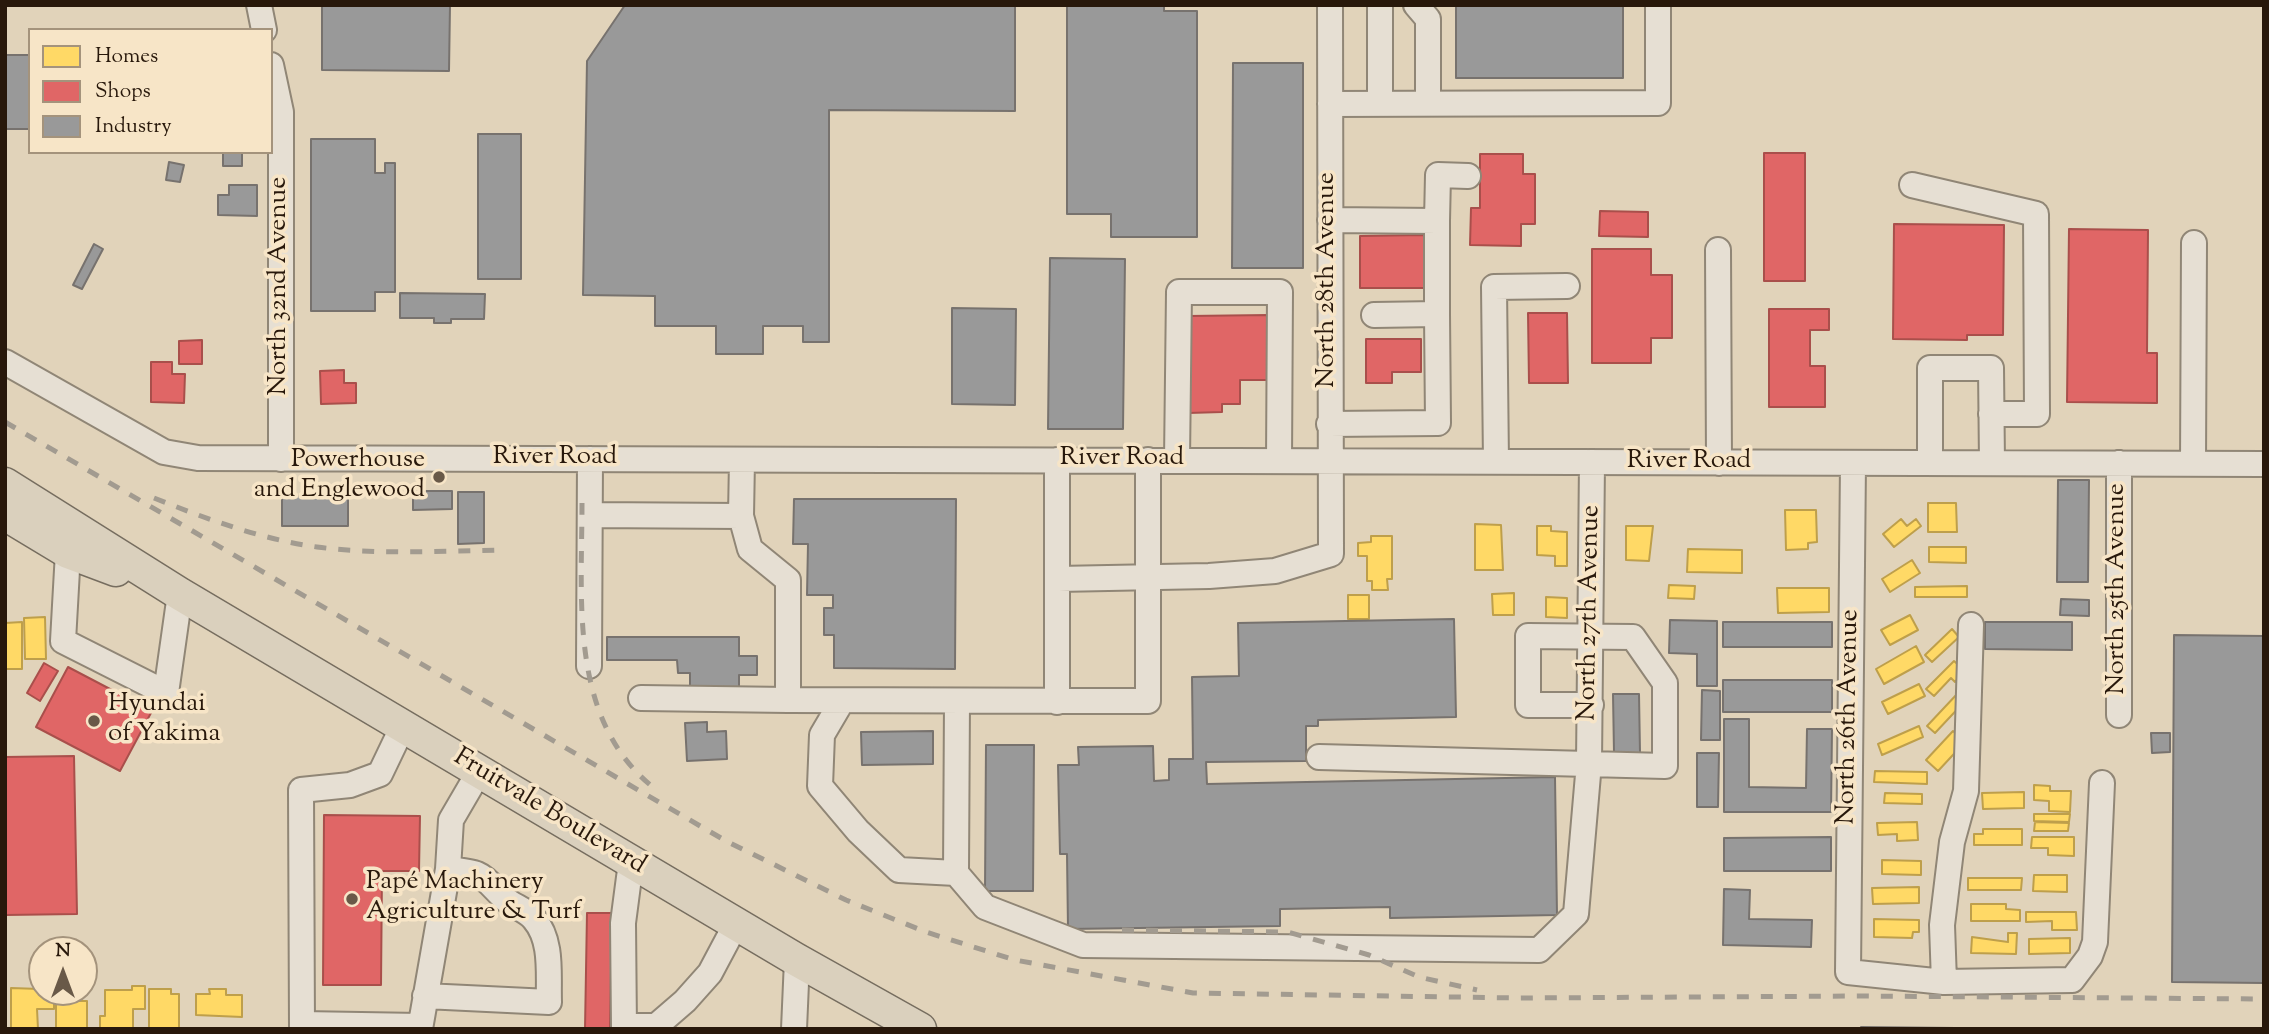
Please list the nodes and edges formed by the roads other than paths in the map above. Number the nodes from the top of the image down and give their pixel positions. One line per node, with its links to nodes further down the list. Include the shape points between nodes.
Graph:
1 (259, 5): 6 (street)
2 (1330, 5): 10 (street, North 28th Avenue)
3 (1380, 5): 8 (street)
4 (1416, 5): 9 (street, via 1428,19)
5 (1658, 5): 9 (street, via 1658,103)
6 (264, 28)
7 (273, 74): 24 (street, North 32nd Avenue, via 281,112)
8 (1380, 103): 9 (street); 10 (street)
9 (1428, 103)
10 (1330, 104): 13 (street, North 28th Avenue)
11 (1468, 176): 14 (street, via 1438,175)
12 (1912, 185): 21 (street, via 2036,214 2038,414)
13 (1330, 220): 14 (street); 23 (street, North 28th Avenue)
14 (1437, 221): 18 (street)
15 (2194, 243): 40 (street)
16 (1718, 250): 35 (street)
17 (1567, 286): 33 (street, via 1494,287)
18 (1437, 314): 19 (street); 22 (street)
19 (1374, 315)
20 (5, 362): 24 (street, River Road, via 164,452 198,458)
21 (1992, 414): 37 (street, via 1991,368 1930,368); 38 (street)
22 (1438, 423): 23 (street); 32 (street)
23 (1329, 424): 31 (street, North 28th Avenue)
24 (281, 459): 25 (street, River Road)
25 (590, 459): 26 (street, River Road); 44 (street)
26 (742, 460): 27 (street, River Road); 45 (street)
27 (1057, 460): 28 (street, River Road); 47 (street)
28 (1148, 460): 29 (street, River Road); 48 (street)
29 (1177, 460): 30 (street, River Road); 30 (street, via 1178,292 1280,292)
30 (1279, 461): 31 (street, River Road)
31 (1332, 461): 32 (street, River Road); 48 (street, North 28th Avenue, via 1331,554 1275,571)
32 (1439, 462): 33 (street, River Road)
33 (1496, 462): 34 (street, River Road)
34 (1592, 463): 35 (street, River Road); 51 (street, North 27th Avenue)
35 (1719, 463): 36 (street, River Road)
36 (1853, 463): 37 (street, River Road); 70 (street, North 26th Avenue, via 1848,972)
37 (1930, 463): 38 (street, River Road)
38 (1992, 463): 39 (street, River Road)
39 (2119, 463): 40 (street, River Road); 59 (street, North 25th Avenue)
40 (2193, 464): 41 (street, River Road)
41 (2264, 464)
42 (5, 484): 49 (main road, Fruitvale Boulevard)
43 (5, 514): 46 (main road, Fruitvale Boulevard)
44 (590, 515): 45 (street); 52 (street)
45 (741, 516): 54 (street, via 750,549 788,580)
46 (68, 552): 49 (main road, Fruitvale Boulevard); 49 (street, via 63,641 166,693)
47 (1058, 579): 48 (street); 57 (street)
48 (1149, 579): 57 (street, via 1148,701)
49 (180, 594): 60 (main road, Fruitvale Boulevard)
50 (1971, 625): 70 (street, via 1966,791 1952,842 1946,890)
51 (1591, 635): 58 (street, North 27th Avenue); 58 (street, via 1528,636 1528,705); 62 (street, via 1633,637 1664,683 1665,766)
52 (589, 666)
53 (640, 698): 54 (street)
54 (788, 700): 55 (street)
55 (842, 701): 56 (street); 67 (street, via 822,735 820,786 899,870)
56 (957, 701): 57 (street); 67 (street)
57 (1057, 702)
58 (1591, 705): 62 (street, North 27th Avenue)
59 (2119, 715)
60 (403, 726): 63 (main road, Fruitvale Boulevard); 72 (street, via 380,774 351,785 301,790)
61 (1319, 757): 62 (street)
62 (1589, 763): 67 (street, North 27th Avenue, via 1576,914 1539,950 1083,945 985,907)
63 (479, 772): 65 (main road, Fruitvale Boulevard); 66 (street, via 451,820)
64 (2102, 783): 70 (street, via 2095,942 2072,980)
65 (631, 862): 68 (main road, Fruitvale Boulevard); 74 (street, via 623,923)
66 (448, 869): 71 (street); 71 (street, via 490,880 503,898 534,918 547,942 549,1002)
67 (956, 873)
68 (736, 924): 69 (main road, Fruitvale Boulevard); 74 (street, via 710,973 685,1002 656,1026)
69 (797, 960): 75 (street); 76 (main road, Fruitvale Boulevard)
70 (1944, 982)
71 (425, 996): 73 (street)
72 (302, 1026): 73 (street)
73 (420, 1027)
74 (624, 1028)
75 (794, 1029)
76 (920, 1029)

